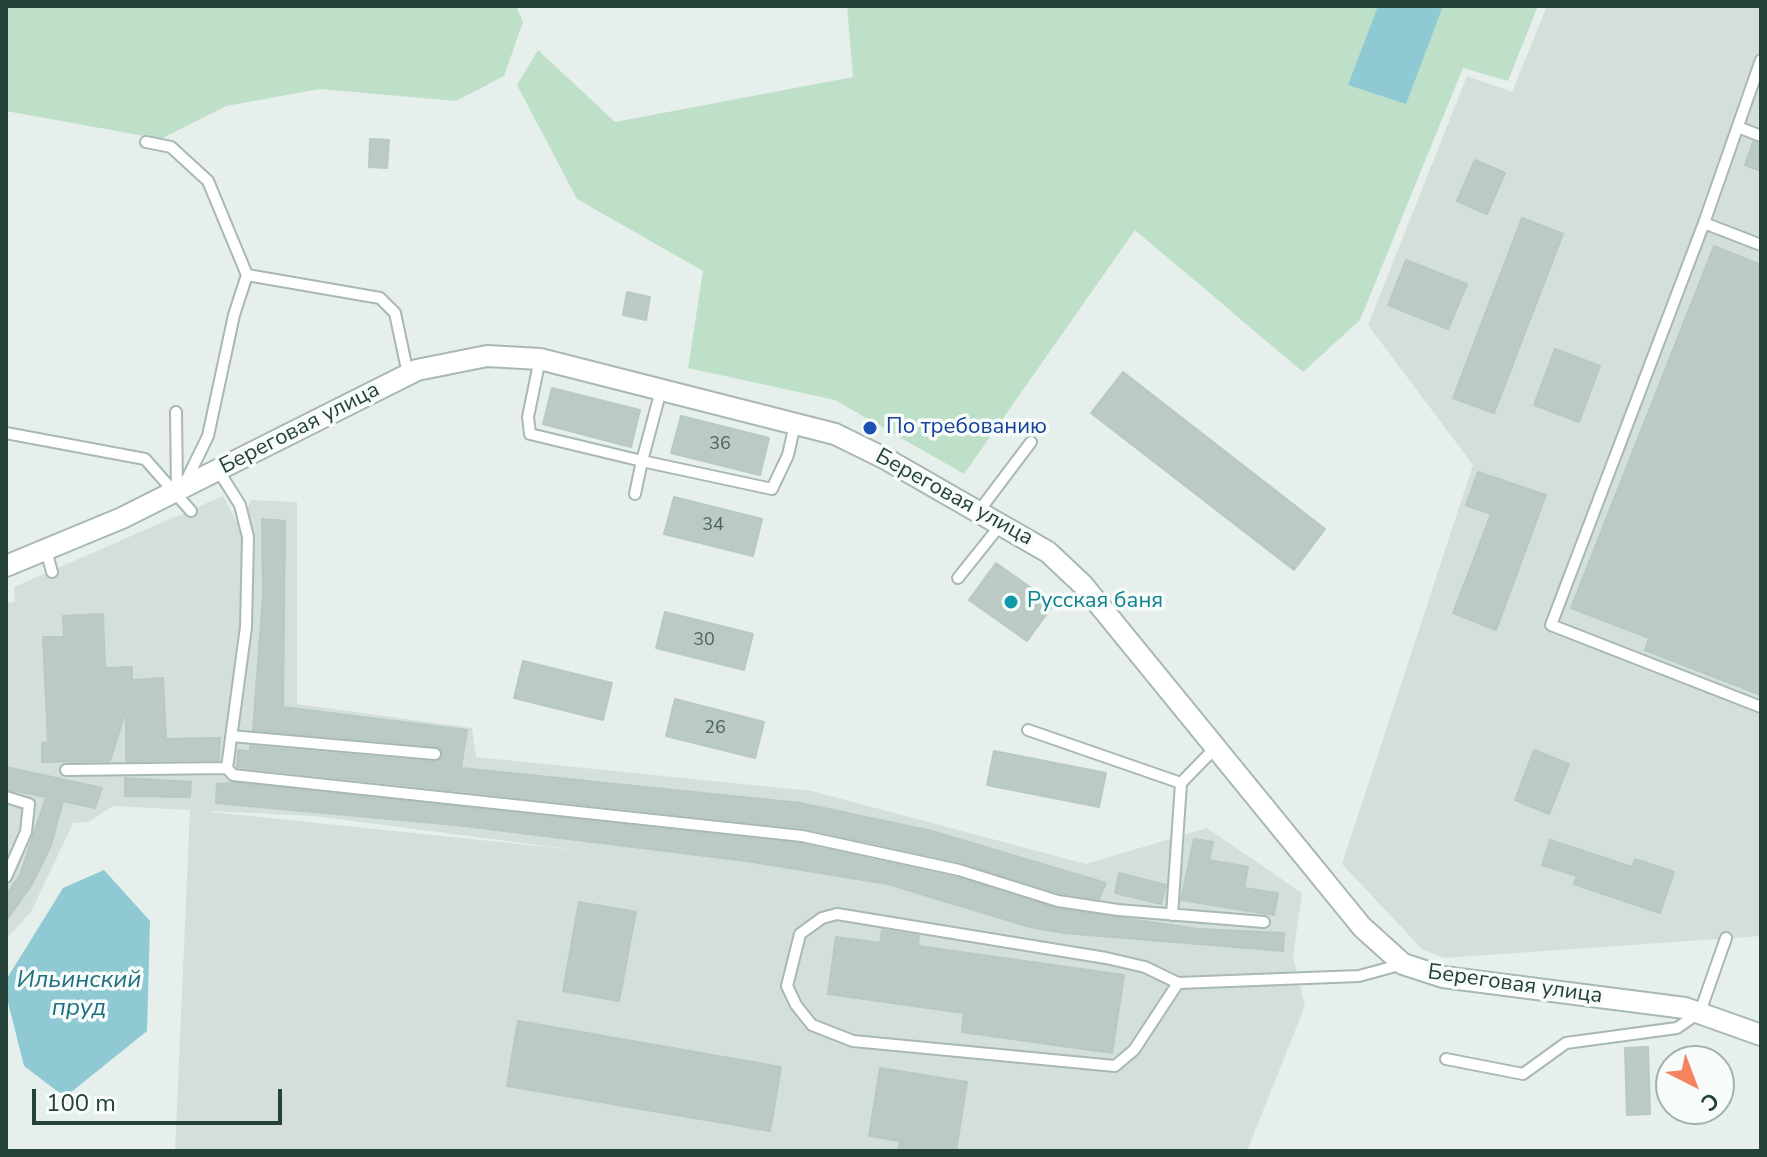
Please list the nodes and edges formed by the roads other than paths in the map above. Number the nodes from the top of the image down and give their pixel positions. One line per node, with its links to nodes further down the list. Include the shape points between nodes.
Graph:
1 (1761, 60): 2 (lane)
2 (1738, 127): 3 (lane); 5 (lane)
3 (1761, 136)
4 (146, 142): 7 (lane, via 171,147 208,181)
5 (1704, 223): 6 (lane); 26 (lane, via 1551,625)
6 (1761, 245)
7 (247, 275): 9 (lane, via 380,298 395,313); 17 (lane, via 208,436)
8 (540, 359): 9 (street, Береговая улица, via 487,356); 10 (street, Береговая улица); 15 (lane, via 528,417 530,434)
9 (408, 374): 16 (street, Береговая улица)
10 (661, 390): 12 (street, Береговая улица); 15 (lane)
11 (176, 412): 17 (lane)
12 (795, 424): 15 (lane, via 772,489); 20 (street, Береговая улица, via 835,434)
13 (6, 433): 17 (lane, via 145,459)
14 (1031, 442): 20 (lane)
15 (642, 461): 18 (lane)
16 (218, 470): 17 (street, Береговая улица); 28 (lane, via 240,505 248,537 246,627)
17 (180, 489): 19 (lane); 22 (street, Береговая улица)
18 (635, 494)
19 (191, 511)
20 (979, 511): 21 (street, Береговая улица)
21 (1002, 523): 25 (lane); 29 (street, Береговая улица, via 1048,552 1083,585)
22 (46, 550): 23 (street, Береговая улица); 24 (lane)
23 (6, 566)
24 (52, 572)
25 (958, 578)
26 (1761, 707)
27 (1028, 730): 33 (lane)
28 (231, 736): 30 (lane); 31 (lane)
29 (1216, 747): 33 (lane); 39 (street, Береговая улица, via 1362,927)
30 (435, 754)
31 (227, 768): 32 (lane); 36 (lane, via 233,775 802,836 959,870 1058,901)
32 (66, 770)
33 (1181, 783): 36 (lane)
34 (6, 797): 35 (lane, via 29,804 26,832)
35 (6, 877)
36 (1172, 915): 37 (lane)
37 (1264, 922)
38 (1726, 938): 41 (lane)
39 (1403, 964): 40 (lane, via 1359,976); 41 (street, Береговая улица, via 1443,977)
40 (1178, 983): 40 (lane, via 1145,967 1106,958 837,914 800,934 787,986 812,1025 853,1041 1115,1066 1134,1050)
41 (1700, 1012): 42 (street, Береговая улица); 43 (lane, via 1677,1028 1566,1043 1523,1074)
42 (1759, 1031)
43 (1446, 1059)

